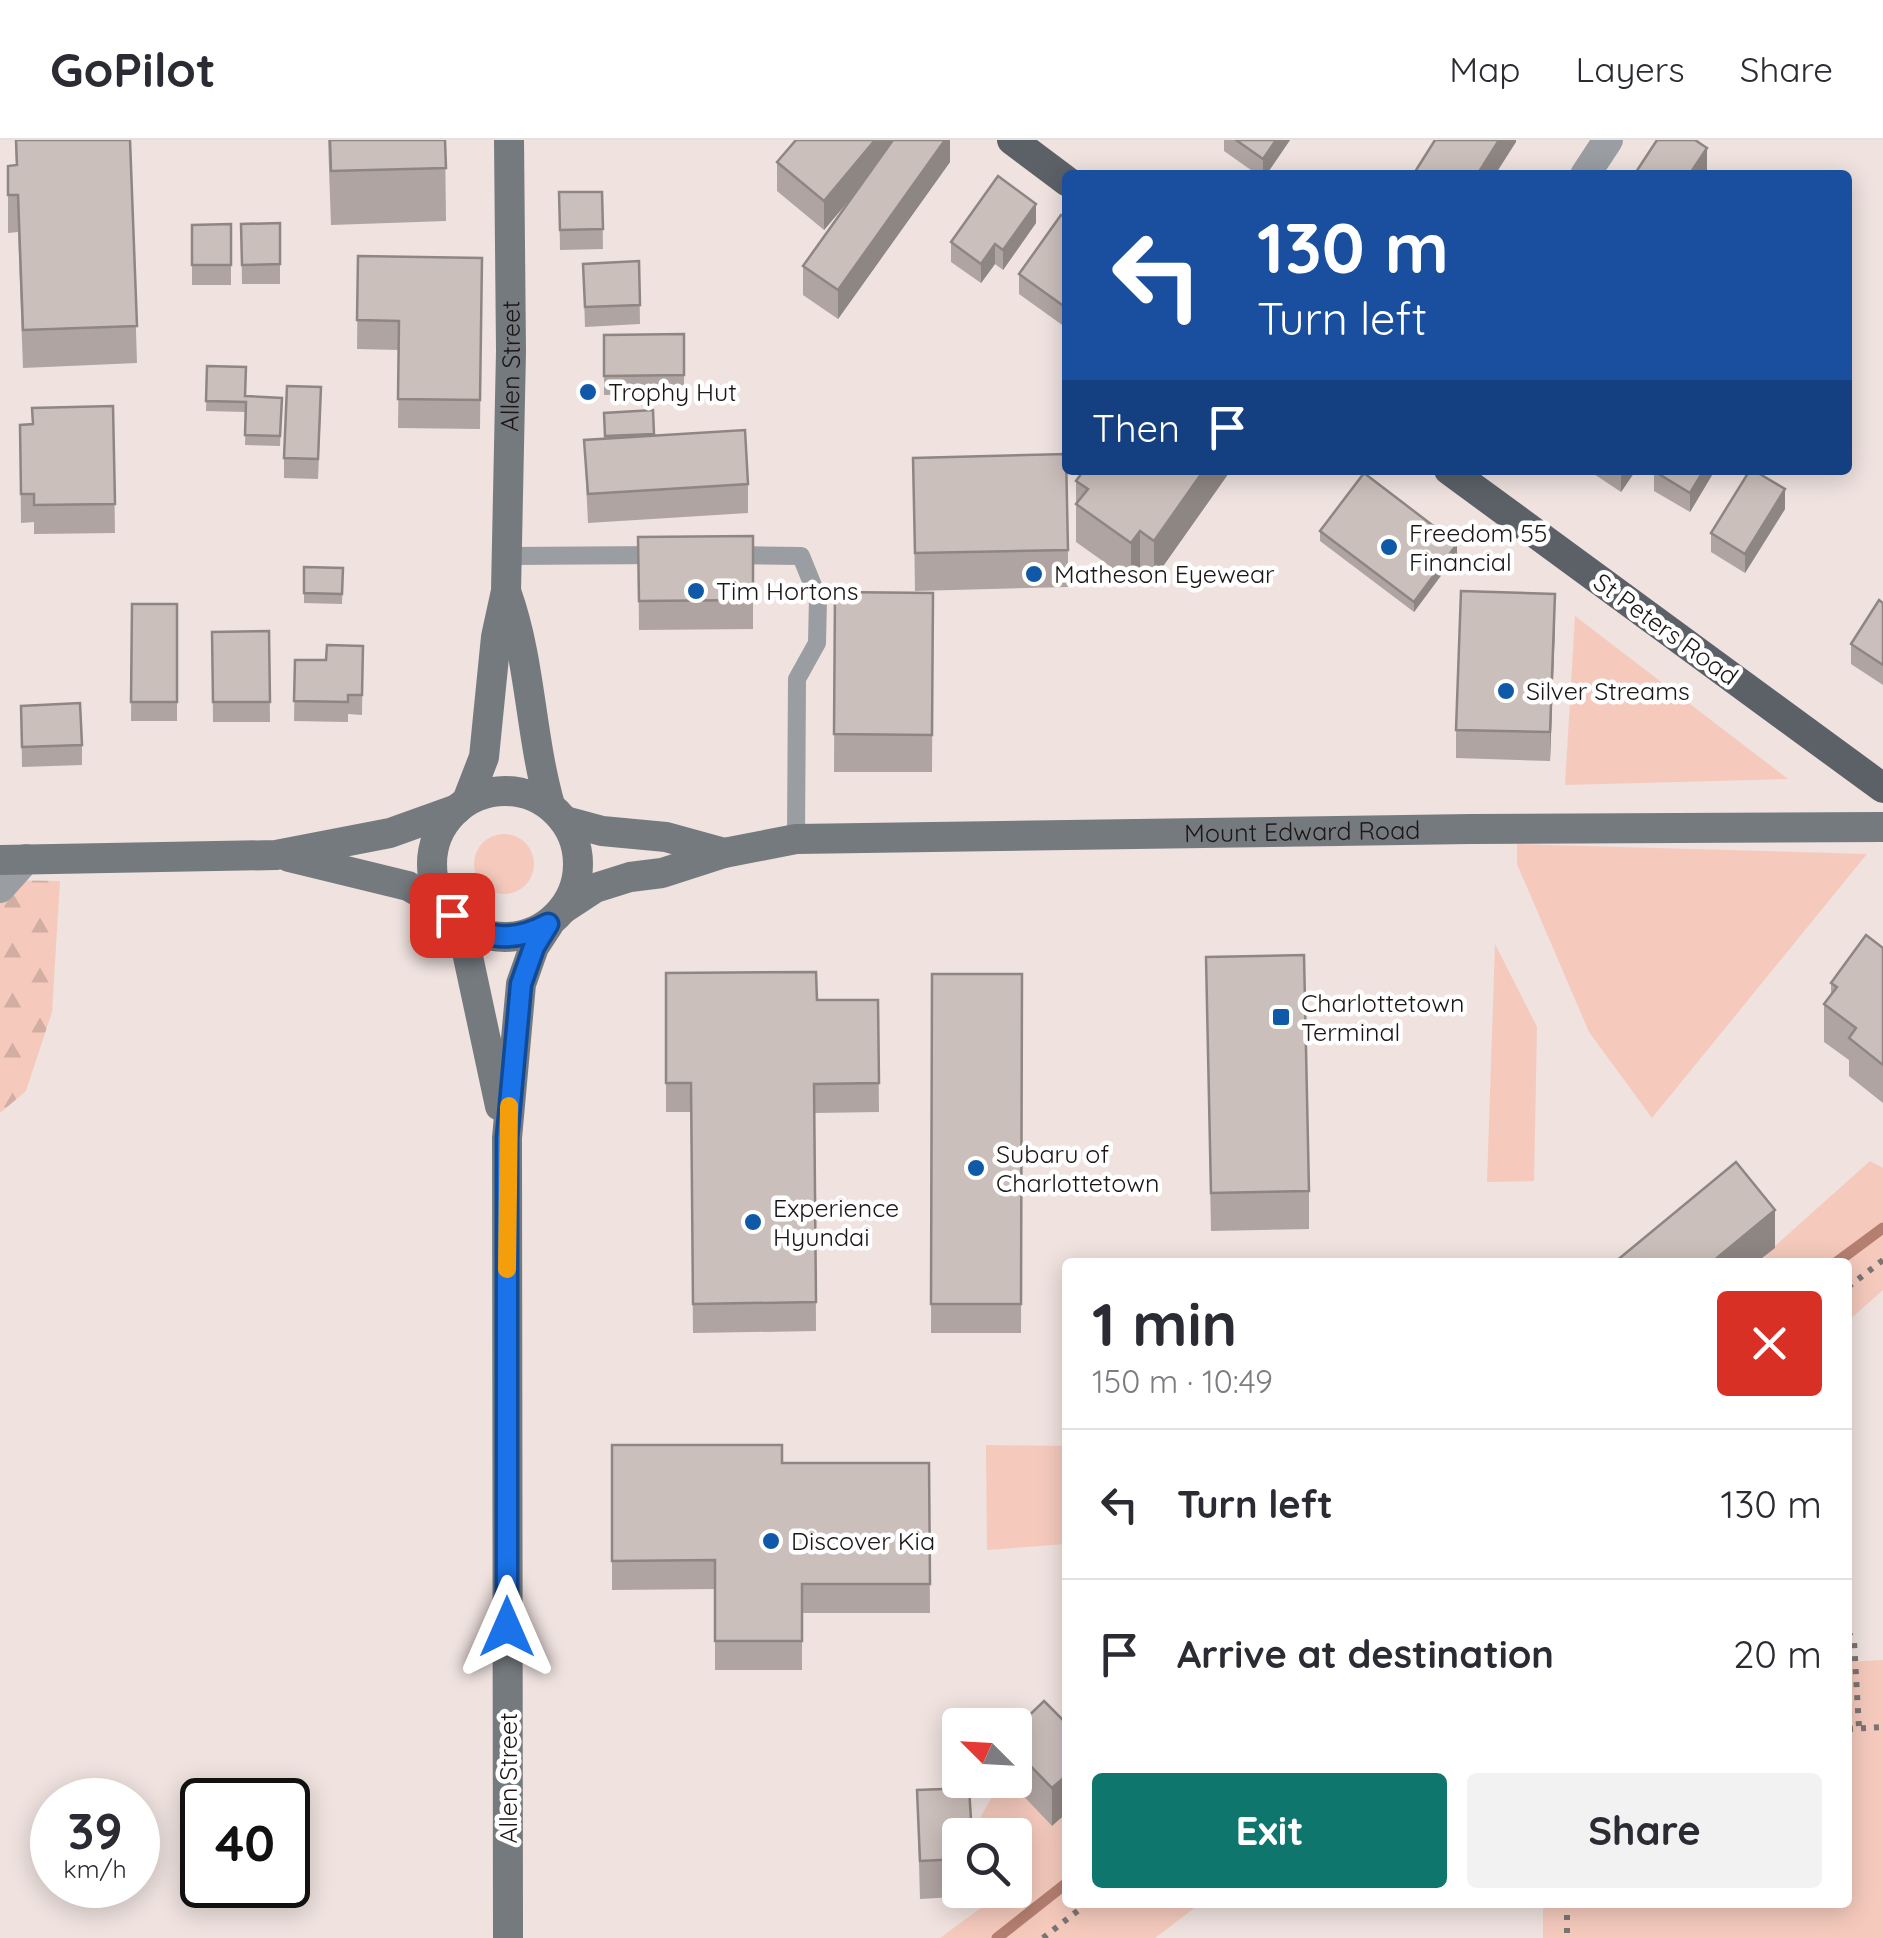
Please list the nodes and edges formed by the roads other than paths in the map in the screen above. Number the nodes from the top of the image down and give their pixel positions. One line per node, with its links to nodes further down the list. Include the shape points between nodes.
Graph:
1 (509, 140): 7 (street, Allen Street)
2 (1012, 140): 5 (main road)
3 (1608, 140): 4 (street)
4 (1588, 170)
5 (1062, 178)
6 (1456, 475): 9 (main road, St Peters Road)
7 (506, 556): 8 (street, Allen Street); 13 (lane, via 801,556 818,598 817,644 797,679)
8 (506, 591): 10 (street, Allen Street, via 484,758); 11 (street, Allen Street, via 521,638 537,760)
9 (1883, 788)
10 (462, 805): 11 (street, via 509,790); 15 (street, via 390,832); 18 (street, via 434,844 435,887)
11 (558, 813): 14 (street, Mount Edward Road, via 602,831 666,837); 19 (street, via 576,842 579,866 575,889)
12 (1883, 827): 13 (street, Mount Edward Road)
13 (796, 839): 14 (street, Mount Edward Road)
14 (724, 854): 19 (street, Mount Edward Road, via 595,888)
15 (276, 855): 16 (street); 18 (street, via 408,886)
16 (13, 859): 17 (street)
17 (0, 888)
18 (448, 910): 19 (street, via 468,928 499,937 530,934); 20 (street, Allen Street, via 468,952)
19 (556, 917): 20 (street, Allen Street, via 534,947 521,984)
20 (507, 1138): 21 (street, Allen Street)
21 (508, 1938)

